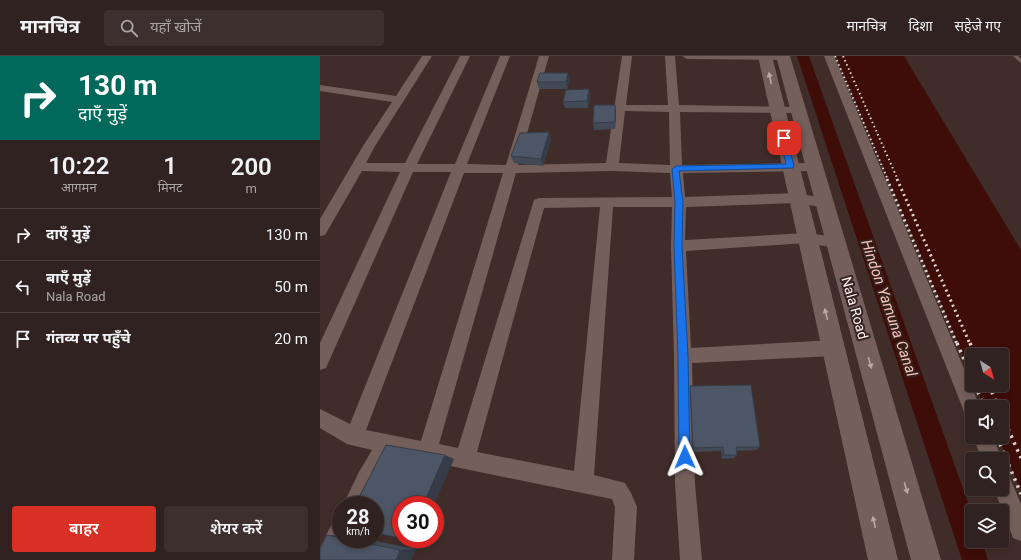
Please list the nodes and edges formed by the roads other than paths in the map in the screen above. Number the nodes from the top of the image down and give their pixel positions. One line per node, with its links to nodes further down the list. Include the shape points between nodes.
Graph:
1 (427, 56): 13 (street)
2 (465, 56): 21 (street)
3 (505, 56): 22 (street)
4 (544, 56): 23 (street)
5 (627, 56): 14 (street)
6 (670, 56): 15 (street)
7 (687, 56): 10 (street)
8 (829, 56): 36 (street)
9 (1015, 56): 11 (lane)
10 (774, 57): 16 (street, Nala Road)
11 (1021, 62)
12 (320, 88): 13 (street)
13 (398, 100): 20 (street, via 368,146)
14 (620, 108): 15 (street); 19 (street)
15 (674, 109): 16 (street); 24 (street)
16 (788, 110): 17 (street, Nala Road); 18 (street, Nala Road)
17 (790, 166): 18 (street); 24 (street); 25 (street, Nala Road)
18 (814, 166): 28 (street, Nala Road)
19 (612, 167): 23 (street); 24 (street)
20 (358, 168): 21 (street); 29 (street)
21 (408, 168): 22 (street); 35 (street)
22 (459, 169): 23 (street); 38 (street)
23 (511, 169): 40 (street)
24 (676, 169): 26 (street)
25 (798, 198): 26 (street); 28 (street); 30 (street, Nala Road)
26 (679, 202): 27 (street); 32 (street)
27 (607, 203): 41 (street, via 539,204); 42 (street)
28 (825, 203): 31 (street, Nala Road)
29 (320, 231)
30 (808, 238): 31 (street); 32 (street); 33 (street, Nala Road, one-way to 30)
31 (836, 242): 51 (street, Nala Road, one-way to 51)
32 (678, 246): 34 (street)
33 (834, 348): 34 (street); 50 (street, Nala Road, one-way to 33)
34 (683, 356): 49 (street, via 685,484)
35 (320, 362)
36 (969, 400)
37 (320, 418): 38 (street)
38 (354, 436): 39 (street)
39 (388, 444): 40 (street); 43 (street)
40 (427, 452): 41 (street)
41 (464, 458): 42 (street)
42 (583, 483): 48 (street, via 618,490 624,500 626,507)
43 (358, 496)
44 (1007, 496): 45 (street)
45 (1021, 530)
46 (332, 548): 47 (street)
47 (326, 560)
48 (623, 560)
49 (691, 560)
50 (883, 560)
51 (926, 560)

